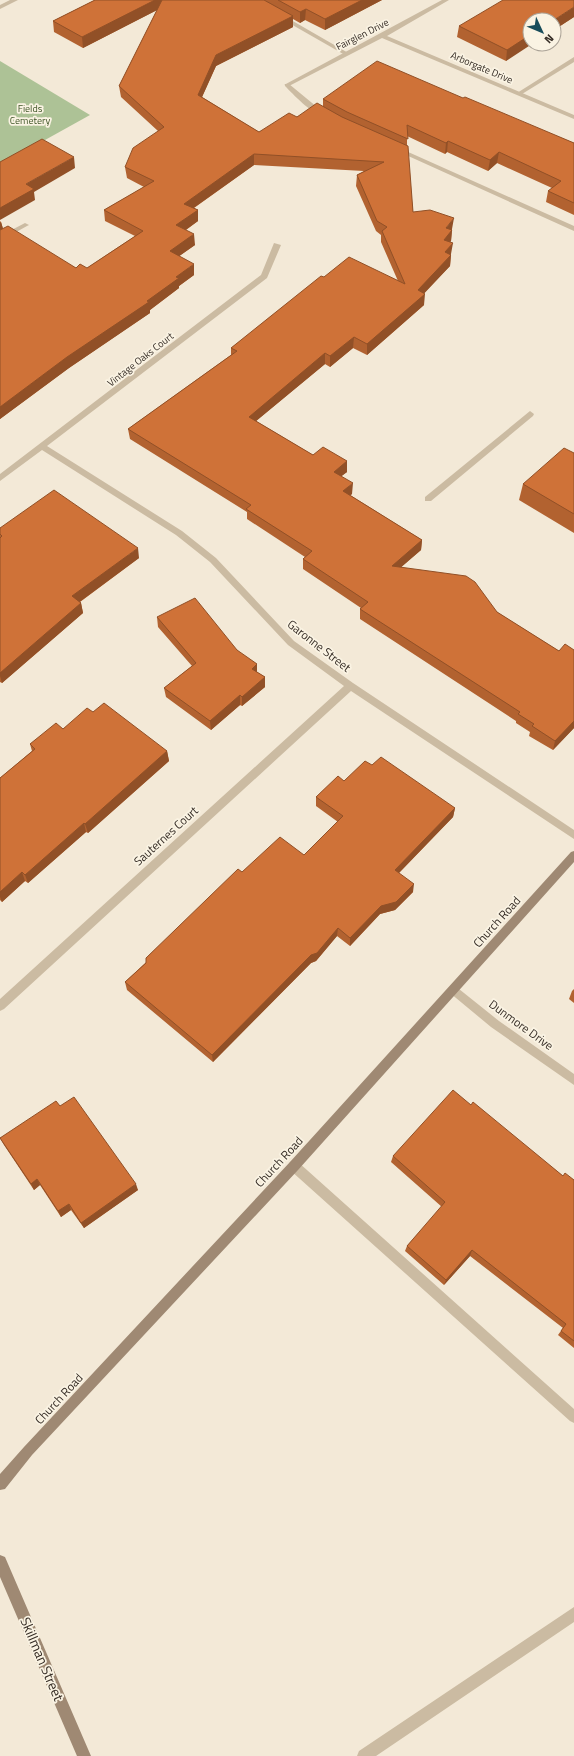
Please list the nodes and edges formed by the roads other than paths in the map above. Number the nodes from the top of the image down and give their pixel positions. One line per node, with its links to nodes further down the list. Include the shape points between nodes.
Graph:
1 (16, 0): 4 (street)
2 (260, 0): 6 (street, via 263,6)
3 (446, 0): 5 (street, Fairglen Drive)
4 (0, 7)
5 (382, 36): 6 (street, Fairglen Drive); 8 (street, Arborgate Drive)
6 (347, 54): 9 (street, Fairglen Drive, via 287,85)
7 (574, 59): 8 (street)
8 (520, 93): 10 (street, Arborgate Drive)
9 (325, 115)
10 (574, 117)
11 (387, 144): 13 (street)
12 (25, 225): 14 (street)
13 (574, 229)
14 (0, 240)
15 (277, 245): 17 (street, Vintage Oaks Court, via 264,276)
16 (530, 414): 19 (street)
17 (43, 447): 18 (street, Vintage Oaks Court); 20 (street, Garonne Street, via 179,533 213,560 291,643)
18 (0, 478)
19 (428, 499)
20 (350, 686): 21 (street, Garonne Street); 24 (street, Sauternes Court)
21 (574, 835)
22 (574, 855): 23 (street, Church Road)
23 (454, 990): 25 (street, Dunmore Drive, via 495,1024); 26 (street, Church Road)
24 (0, 1006)
25 (574, 1080)
26 (294, 1166): 27 (street); 28 (street, Church Road)
27 (574, 1417)
28 (0, 1484)
29 (0, 1562): 31 (street, Skillman Street)
30 (574, 1614): 32 (street)
31 (84, 1756)
32 (364, 1756)

